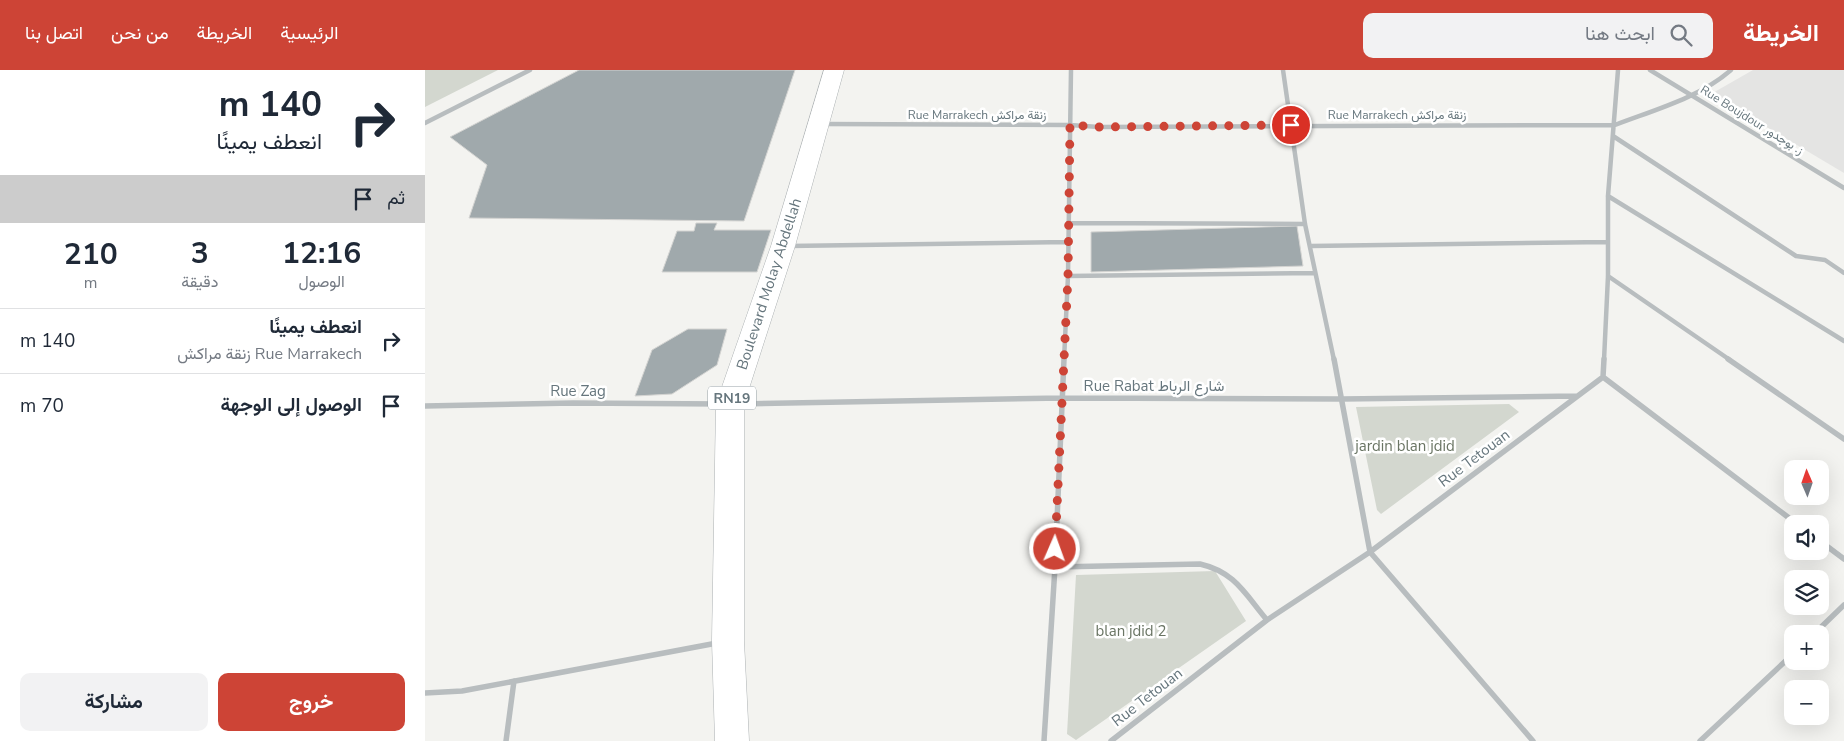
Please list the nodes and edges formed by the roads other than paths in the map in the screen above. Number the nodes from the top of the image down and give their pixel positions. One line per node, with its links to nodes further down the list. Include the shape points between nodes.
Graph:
1 (530, 70): 9 (street)
2 (834, 70): 10 (main road, Boulevard Molay Abdellah / RN19)
3 (1071, 70): 12 (street)
4 (1283, 70): 13 (street)
5 (1618, 70): 11 (street)
6 (1650, 70): 8 (street, Rue Boujdour ز. بوجدور)
7 (1731, 70): 8 (street, via 1716,82)
8 (1691, 94): 11 (street); 15 (street, Rue Boujdour ز. بوجدور)
9 (425, 123)
10 (818, 124): 12 (street, Rue Marrakech زنقة مراكش); 21 (main road, Boulevard Molay Abdellah / RN19)
11 (1615, 124): 13 (street, Rue Marrakech زنقة مراكش); 14 (street)
12 (1070, 125): 13 (street, Rue Marrakech زنقة مراكش); 17 (street)
13 (1291, 125): 18 (street)
14 (1613, 136): 16 (street); 24 (street, via 1796,256 1825,260)
15 (1844, 188)
16 (1608, 196): 20 (street); 27 (street)
17 (1068, 223): 18 (street); 19 (street)
18 (1305, 224): 22 (street)
19 (1068, 242): 21 (street); 25 (street)
20 (1607, 242): 22 (street); 26 (street)
21 (783, 246): 32 (main road, Boulevard Molay Abdellah / RN19)
22 (1311, 246): 23 (street)
23 (1315, 273): 25 (street); 31 (street)
24 (1844, 273)
25 (1068, 276): 30 (street)
26 (1608, 276): 28 (street); 34 (street)
27 (1844, 341)
28 (1603, 377): 29 (street, Rue Tetouan); 35 (street)
29 (1577, 396): 31 (street, Rue Rabat شارع الرباط); 37 (street, Rue Tetouan)
30 (1062, 398): 31 (street, Rue Rabat شارع الرباط); 32 (street, Rue Rabat شارع الرباط); 39 (street)
31 (1342, 399): 37 (street)
32 (730, 404): 33 (street, Rue Zag); 43 (main road, Boulevard Molay Abdellah / RN19)
33 (425, 406)
34 (1844, 440)
35 (1785, 515)
36 (1829, 548): 38 (street)
37 (1370, 552): 41 (street, Rue Tetouan); 51 (street)
38 (1844, 559)
39 (1055, 567): 41 (street, via 1200,564 1217,568 1230,576); 49 (street)
40 (1844, 605): 42 (street)
41 (1267, 620): 50 (street, Rue Tetouan)
42 (1823, 625)
43 (728, 641): 45 (street); 48 (main road, Boulevard Molay Abdellah / RN19)
44 (1784, 663): 52 (street)
45 (514, 681): 46 (street, via 462,691); 47 (street)
46 (425, 693)
47 (506, 741)
48 (732, 741)
49 (1044, 741)
50 (1111, 741)
51 (1533, 741)
52 (1701, 741)

